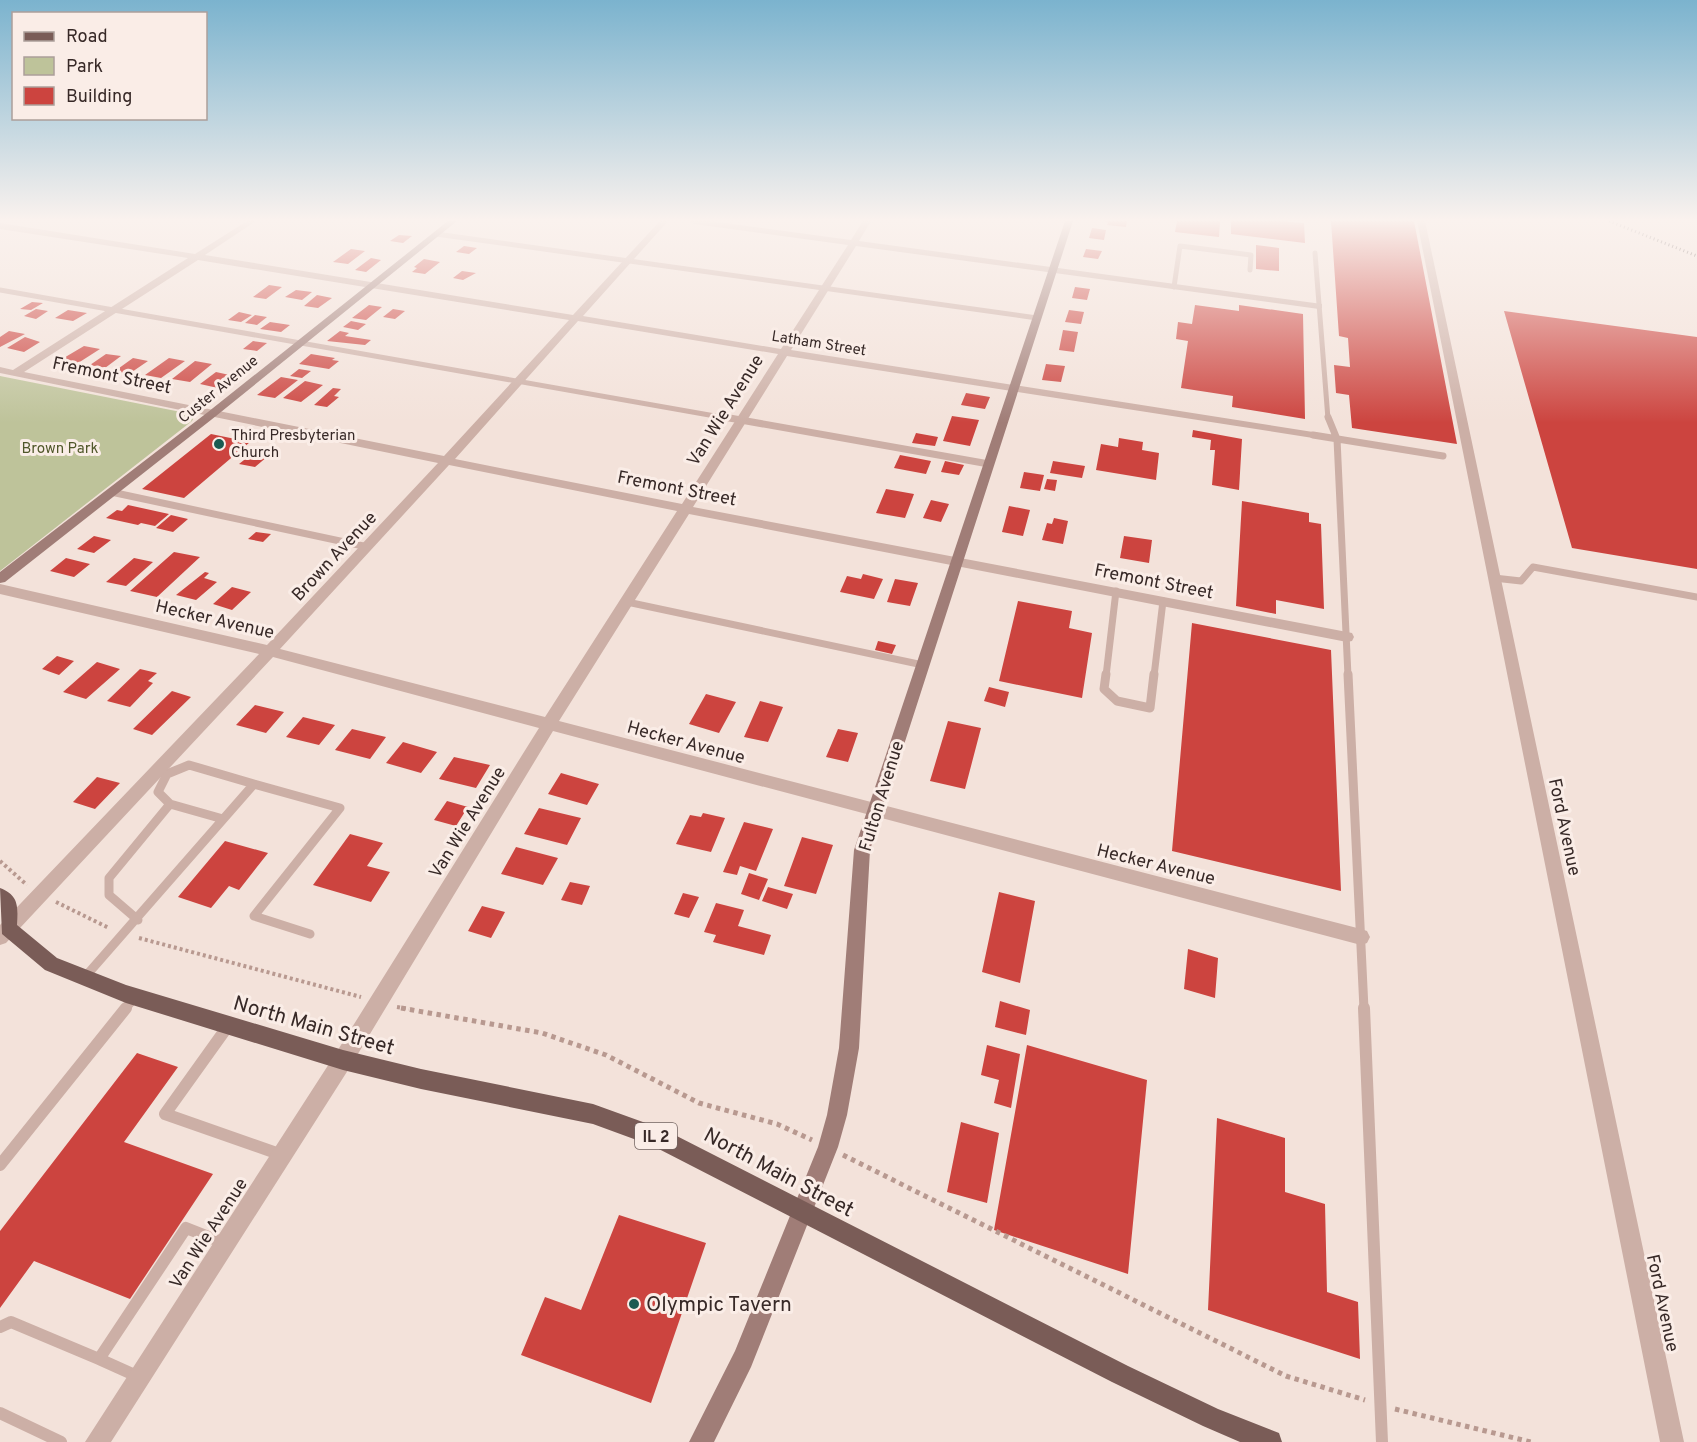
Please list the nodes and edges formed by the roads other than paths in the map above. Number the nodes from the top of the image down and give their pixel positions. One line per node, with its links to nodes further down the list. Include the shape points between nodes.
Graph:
1 (147, 288): 13 (street)
2 (369, 288): 16 (street, Custer Avenue)
3 (394, 288): 14 (street, Latham Street)
4 (603, 288): 14 (street, Brown Avenue)
5 (825, 288): 17 (street, Van Wie Avenue)
6 (827, 288): 15 (lane)
7 (1047, 288): 15 (street, Fulton Avenue)
8 (1184, 288): 12 (street)
9 (1317, 288): 12 (lane)
10 (1435, 288): 33 (street, Ford Avenue)
11 (0, 290): 13 (lane)
12 (1320, 306): 25 (lane, via 1328,421)
13 (113, 310): 16 (lane); 19 (street)
14 (578, 317): 17 (street, Latham Street); 20 (street, Brown Avenue)
15 (1037, 318): 21 (street, Fulton Avenue)
16 (299, 343): 20 (lane); 22 (street, Custer Avenue)
17 (784, 352): 21 (street, Latham Street); 23 (street, Van Wie Avenue)
18 (0, 370): 19 (street, Fremont Street)
19 (15, 373): 22 (street, Fremont Street)
20 (518, 381): 23 (lane); 27 (street, Brown Avenue)
21 (1014, 390): 24 (street, Latham Street); 28 (street, Fulton Avenue)
22 (212, 414): 27 (street, Fremont Street); 29 (street, Custer Avenue)
23 (741, 421): 28 (lane); 30 (street, Van Wie Avenue)
24 (1313, 435): 25 (lane)
25 (1337, 439): 26 (lane); 40 (lane)
26 (1443, 456)
27 (446, 460): 30 (street, Fremont Street); 31 (street, Brown Avenue)
28 (989, 464): 32 (street, Fulton Avenue)
29 (111, 492): 31 (lane); 34 (street, Custer Avenue)
30 (685, 509): 32 (street, Fremont Street); 39 (street, Van Wie Avenue)
31 (368, 547): 41 (street, Brown Avenue)
32 (958, 560): 36 (street, Fremont Street); 42 (street, Fulton Avenue)
33 (1494, 578): 37 (lane, via 1521,581 1533,567); 71 (street, Ford Avenue)
34 (0, 579)
35 (0, 589): 41 (street, Hecker Avenue)
36 (1116, 591): 38 (street, Fremont Street); 38 (lane, via 1104,689 1117,701 1150,708)
37 (1697, 597)
38 (1163, 601): 40 (street, Fremont Street)
39 (627, 602): 42 (lane); 43 (street, Van Wie Avenue)
40 (1347, 637): 53 (lane)
41 (269, 651): 43 (street, Hecker Avenue); 44 (street, Brown Avenue)
42 (923, 665): 47 (street, Fulton Avenue)
43 (548, 726): 47 (street, Hecker Avenue); 57 (street, Van Wie Avenue)
44 (161, 773): 45 (lane, via 189,765); 46 (lane, via 158,792); 51 (street, Brown Avenue)
45 (255, 784): 48 (lane); 52 (lane, via 340,808 254,916)
46 (170, 804): 48 (lane); 50 (lane, via 109,878 109,895)
47 (875, 812): 53 (street, Hecker Avenue); 60 (street, Fulton Avenue, via 862,850 849,1048 837,1115)
48 (223, 819): 50 (lane)
49 (0, 896): 51 (main road, via 9,903)
50 (138, 920): 54 (lane)
51 (3, 932): 54 (main road, North Main Street / IL 2, via 51,964)
52 (310, 934)
53 (1361, 937): 70 (lane)
54 (85, 977): 55 (main road, North Main Street / IL 2)
55 (136, 996): 56 (main road, North Main Street / IL 2); 59 (lane)
56 (228, 1026): 57 (main road, North Main Street / IL 2); 58 (lane, via 165,1114)
57 (343, 1060): 58 (street, Van Wie Avenue); 60 (main road, North Main Street / IL 2, via 628,1125 693,1153)
58 (282, 1155): 61 (street, Van Wie Avenue)
59 (0, 1165)
60 (803, 1213): 68 (street, Fulton Avenue, via 747,1349); 69 (main road, North Main Street / IL 2, via 1130,1379)
61 (224, 1243): 63 (lane, via 186,1228); 64 (street, Van Wie Avenue)
62 (0, 1327): 63 (lane, via 11,1322)
63 (99, 1359): 64 (lane)
64 (139, 1377): 67 (street, Van Wie Avenue)
65 (0, 1413): 66 (lane)
66 (61, 1442)
67 (97, 1442)
68 (701, 1442)
69 (1270, 1442)
70 (1382, 1442)
71 (1672, 1442)

